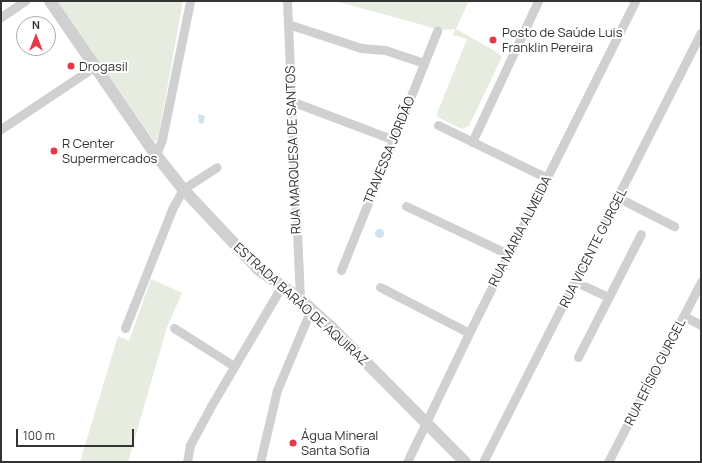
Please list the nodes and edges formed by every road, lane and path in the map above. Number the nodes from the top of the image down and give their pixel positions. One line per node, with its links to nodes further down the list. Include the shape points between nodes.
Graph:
1 (25, 1): 7 (street)
2 (50, 1): 12 (street, ESTRADA BARÃO DE AQUIRAZ)
3 (190, 1): 18 (street, via 162,139)
4 (287, 1): 8 (street, RUA MARQUESA DE SANTOS)
5 (538, 1): 17 (street)
6 (635, 1): 20 (street, RUA MARIA ALMEIDA)
7 (1, 17)
8 (288, 24): 11 (street, via 361,48 385,50); 13 (street, RUA MARQUESA DE SANTOS)
9 (437, 31): 11 (street, TRAVESSA JORDÃO)
10 (701, 33): 22 (street, RUA VICENTE GURGEL)
11 (424, 63): 16 (street, TRAVESSA JORDÃO)
12 (94, 66): 15 (street); 18 (street, ESTRADA BARÃO DE AQUIRAZ)
13 (291, 101): 16 (street); 33 (street, RUA MARQUESA DE SANTOS)
14 (438, 125): 17 (street)
15 (1, 129)
16 (394, 140): 27 (street, TRAVESSA JORDÃO)
17 (472, 142): 20 (street)
18 (156, 155): 21 (street, ESTRADA BARÃO DE AQUIRAZ)
19 (216, 167): 21 (street)
20 (547, 178): 26 (street, RUA MARIA ALMEIDA)
21 (183, 189): 30 (street, ESTRADA BARÃO DE AQUIRAZ, via 241,252); 37 (street, via 172,209)
22 (618, 198): 24 (street); 28 (street, RUA VICENTE GURGEL)
23 (406, 206): 26 (street)
24 (674, 226)
25 (641, 234): 32 (street)
26 (508, 254): 39 (street, RUA MARIA ALMEIDA)
27 (341, 270)
28 (576, 282): 32 (street); 47 (street, RUA VICENTE GURGEL)
29 (701, 282): 35 (street, RUA EFÍSIO GURGEL)
30 (281, 287): 33 (street, ESTRADA BARÃO DE AQUIRAZ); 41 (street)
31 (380, 287): 39 (street)
32 (608, 298): 40 (street)
33 (300, 299): 34 (street, ESTRADA BARÃO DE AQUIRAZ)
34 (311, 309): 42 (street, ESTRADA BARÃO DE AQUIRAZ); 44 (street, via 277,390)
35 (684, 316): 36 (street); 48 (street, RUA EFÍSIO GURGEL)
36 (701, 325)
37 (125, 328)
38 (174, 328): 41 (street)
39 (469, 333): 42 (street, RUA MARIA ALMEIDA)
40 (578, 357)
41 (234, 366): 43 (street, via 190,445)
42 (425, 421): 45 (street, RUA MARIA ALMEIDA); 46 (street, ESTRADA BARÃO DE AQUIRAZ)
43 (186, 462)
44 (260, 462)
45 (407, 462)
46 (465, 462)
47 (483, 462)
48 (608, 462)

